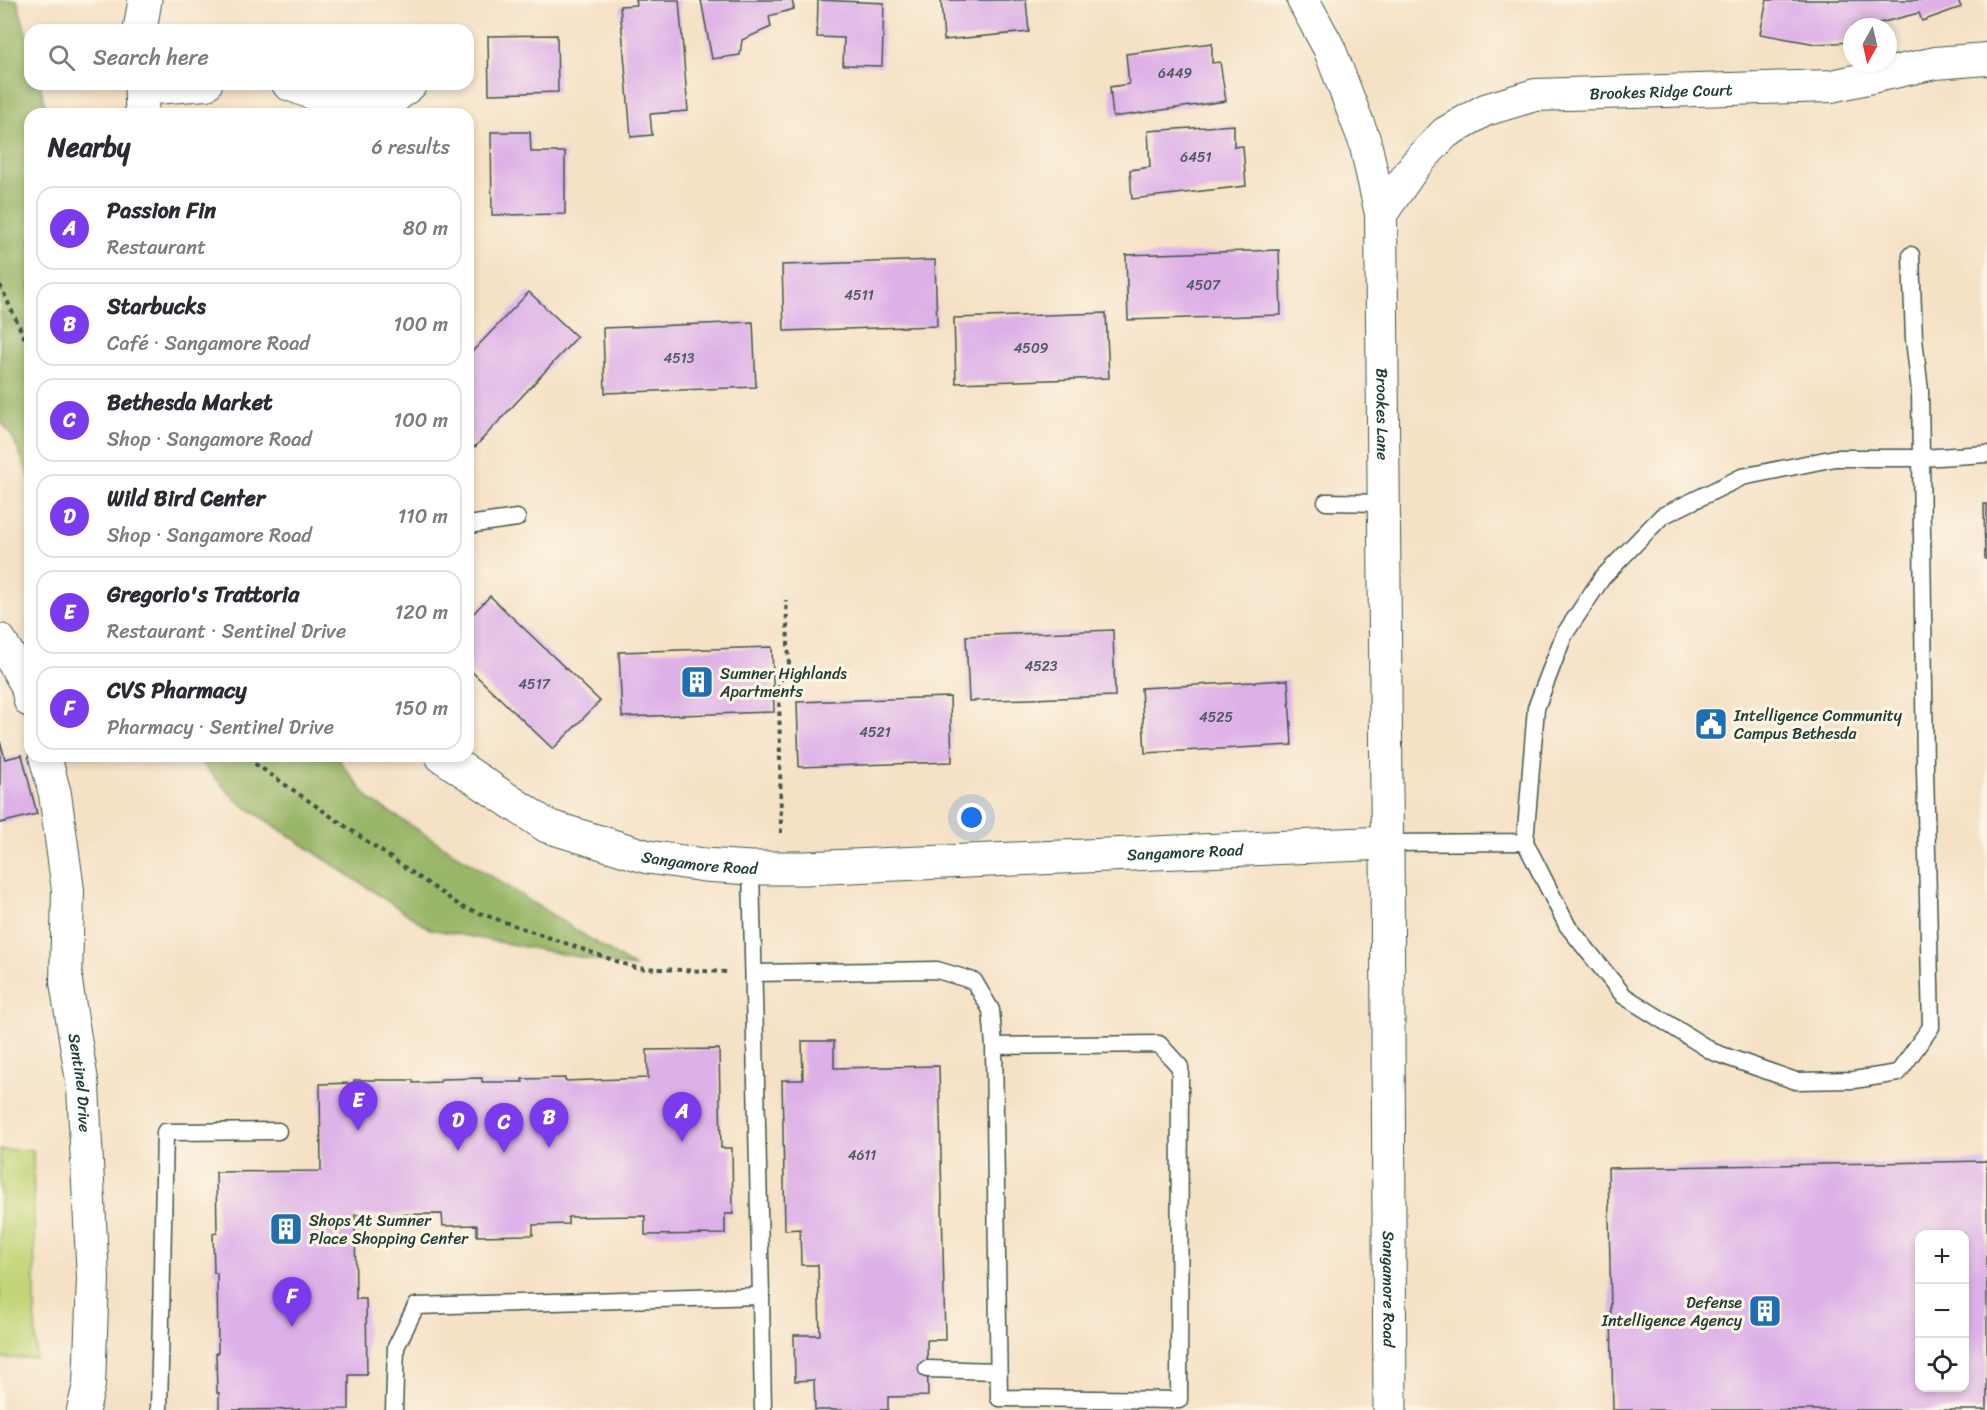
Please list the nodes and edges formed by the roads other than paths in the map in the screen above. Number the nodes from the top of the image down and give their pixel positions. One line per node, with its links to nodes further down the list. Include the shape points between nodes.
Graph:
1 (144, 0): 3 (street)
2 (1303, 0): 9 (street, Brookes Lane, via 1329,48 1365,142)
3 (141, 24)
4 (1987, 59): 9 (street, Brookes Ridge Court, via 1935,63 1832,86 1535,96 1485,110 1445,133 1416,164)
5 (174, 90): 8 (street)
6 (304, 90): 7 (street, via 332,101 384,106)
7 (404, 90)
8 (142, 96)
9 (1381, 214): 14 (street, Brookes Lane)
10 (1911, 255): 12 (lane)
11 (1987, 454): 12 (lane)
12 (1922, 458): 21 (lane, via 1835,458 1742,477 1662,516 1602,578 1564,634 1536,708); 21 (lane, via 1931,1027 1898,1072 1854,1080 1796,1081 1713,1052 1624,996 1567,925)
13 (1326, 502): 14 (lane)
14 (1384, 502): 22 (street, Brookes Lane)
15 (518, 518): 16 (lane)
16 (474, 524)
17 (0, 640): 18 (street)
18 (24, 681)
19 (47, 762): 30 (street, Sentinel Drive, via 55,794 68,890 66,982 83,1087 93,1279 89,1385)
20 (451, 762): 23 (street, Sangamore Road, via 547,826 648,857)
21 (1525, 842): 22 (lane)
22 (1387, 843): 23 (street, Sangamore Road); 34 (street, Sangamore Road)
23 (751, 868): 24 (lane)
24 (754, 973): 25 (lane, via 937,970 974,981 991,1010); 27 (lane)
25 (994, 1046): 29 (lane); 29 (lane, via 1159,1044 1180,1067 1179,1400 999,1398)
26 (278, 1131): 31 (lane, via 165,1132)
27 (761, 1296): 32 (lane, via 416,1306 396,1347); 33 (lane)
28 (927, 1369): 29 (lane)
29 (998, 1371)
30 (83, 1410)
31 (159, 1410)
32 (394, 1410)
33 (763, 1410)
34 (1390, 1410)

